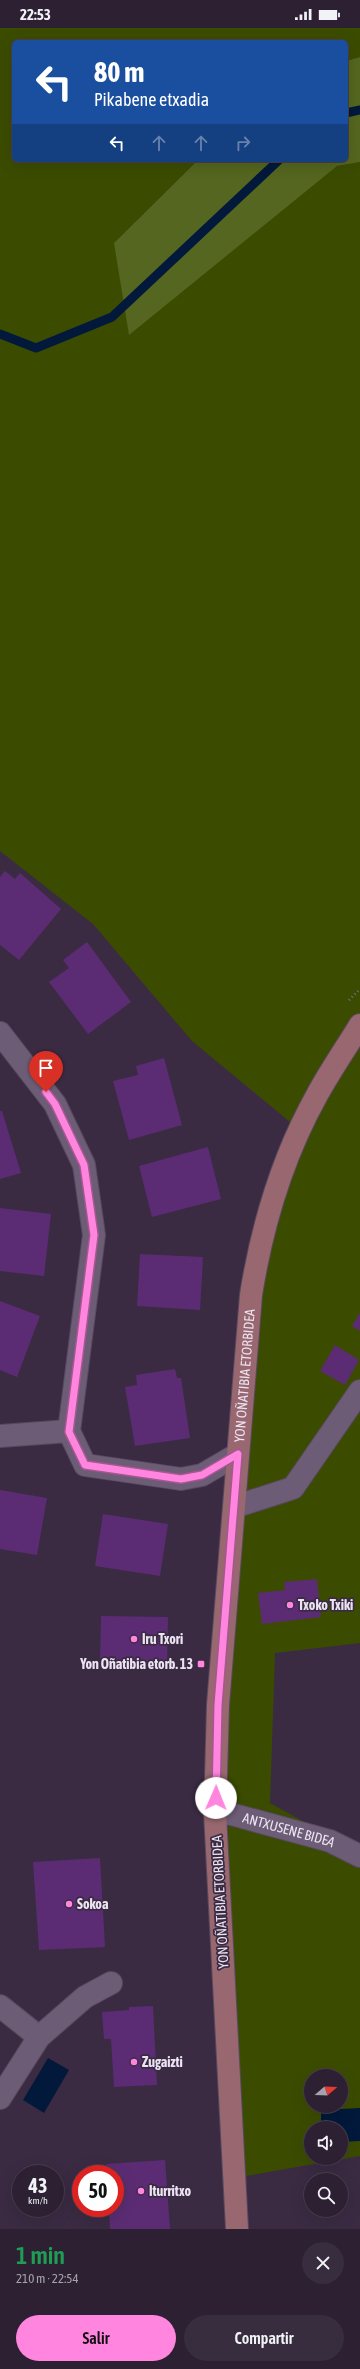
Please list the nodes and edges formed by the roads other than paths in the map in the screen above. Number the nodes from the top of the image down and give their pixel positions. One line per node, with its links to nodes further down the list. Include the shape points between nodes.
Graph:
1 (360, 1025): 6 (main road, YON OÑATIBIA ETORBIDEA, via 317,1095 300,1130 272,1201 260,1242 250,1295)
2 (0, 1033): 4 (street, via 55,1104 84,1165 94,1235)
3 (360, 1390): 7 (street, via 293,1488)
4 (69, 1432): 5 (street); 6 (street, via 85,1465 181,1479 202,1475)
5 (0, 1436)
6 (238, 1454): 7 (main road, YON OÑATIBIA ETORBIDEA)
7 (234, 1507): 8 (main road, YON OÑATIBIA ETORBIDEA, via 218,1705)
8 (216, 1813): 9 (street, ANTXUSENE BIDEA, via 231,1814 330,1841); 14 (main road, YON OÑATIBIA ETORBIDEA)
9 (360, 1856)
10 (111, 1983): 12 (street, via 85,1997)
11 (0, 2006): 12 (street)
12 (38, 2037): 13 (street)
13 (0, 2098)
14 (237, 2229)

